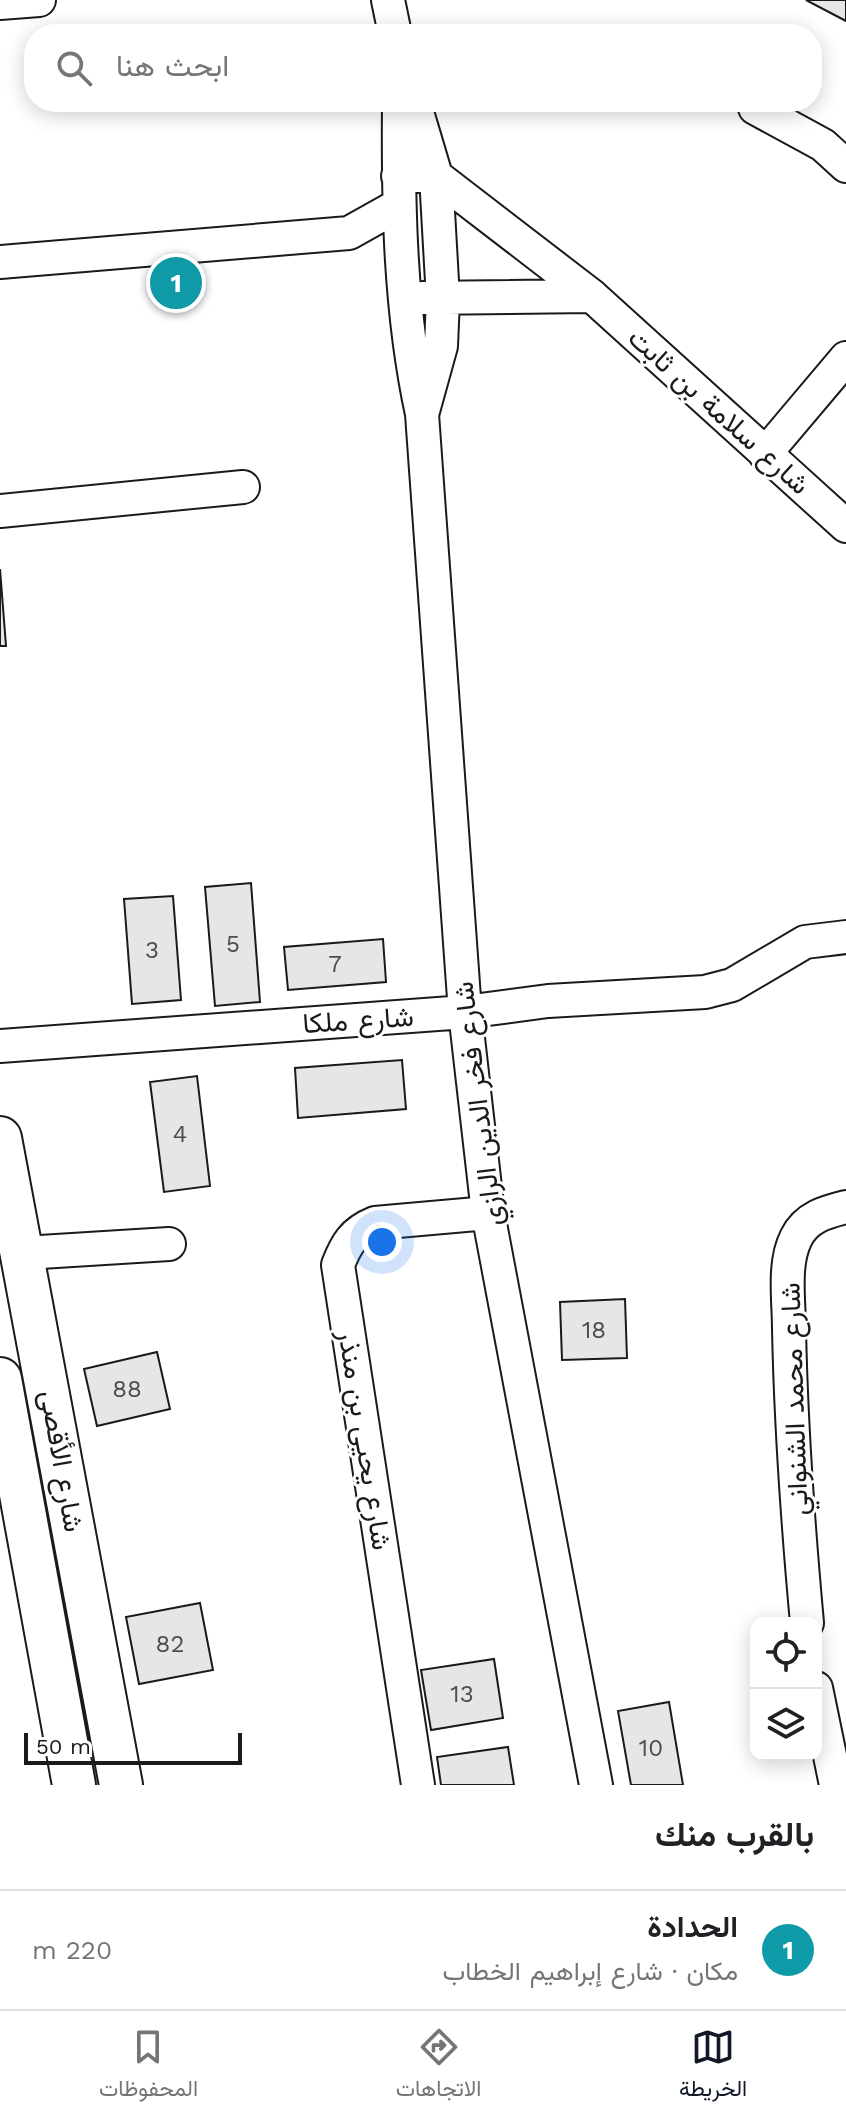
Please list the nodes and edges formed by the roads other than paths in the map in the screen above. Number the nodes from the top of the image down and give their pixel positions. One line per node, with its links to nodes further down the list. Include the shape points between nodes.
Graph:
1 (39, 0): 3 (street)
2 (388, 0): 4 (street)
3 (0, 3)
4 (393, 24)
5 (399, 112): 10 (street, شارع فخر الدين الرازي)
6 (417, 112): 9 (street, شارع فخر الدين الرازي)
7 (762, 112): 8 (street, via 823,145)
8 (846, 166)
9 (436, 176): 10 (street); 14 (street, شارع سلامة بن ثابت); 16 (street, شارع فخر الدين الرازي)
10 (398, 191): 11 (street); 12 (street, شارع فخر الدين الرازي)
11 (349, 233): 12 (street); 13 (street)
12 (402, 257): 15 (street, شارع فخر الدين الرازي)
13 (0, 262)
14 (592, 296): 16 (street); 19 (street, شارع سلامة بن ثابت)
15 (405, 297): 16 (street); 18 (street, شارع فخر الدين الرازي, via 407,347)
16 (443, 299): 18 (street, شارع فخر الدين الرازي, via 441,346)
17 (846, 358): 19 (street)
18 (422, 414): 24 (street, شارع فخر الدين الرازي)
19 (765, 454): 22 (street, شارع سلامة بن ثابت)
20 (243, 487): 21 (street)
21 (0, 511)
22 (846, 526)
23 (846, 937): 24 (street, شارع ملكا, via 805,942 732,985 705,992 548,1001)
24 (465, 1012): 25 (street, شارع ملكا); 28 (street, شارع فخر الدين الرازي)
25 (0, 1046)
26 (0, 1138): 30 (main road, شارع الأقصى)
27 (846, 1207): 32 (street, شارع محمد الشنواني, via 806,1222 789,1266 790,1395)
28 (488, 1213): 36 (street, شارع يحيى بن منذر, via 375,1223 358,1230 338,1265); 37 (street, شارع فخر الدين الرازي)
29 (169, 1244): 30 (street)
30 (24, 1253): 35 (main road, شارع الأقصى)
31 (0, 1379): 34 (main road, شارع الأقصى)
32 (807, 1617)
33 (816, 1689): 38 (street)
34 (74, 1785)
35 (121, 1785)
36 (418, 1785)
37 (596, 1785)
38 (836, 1785)

